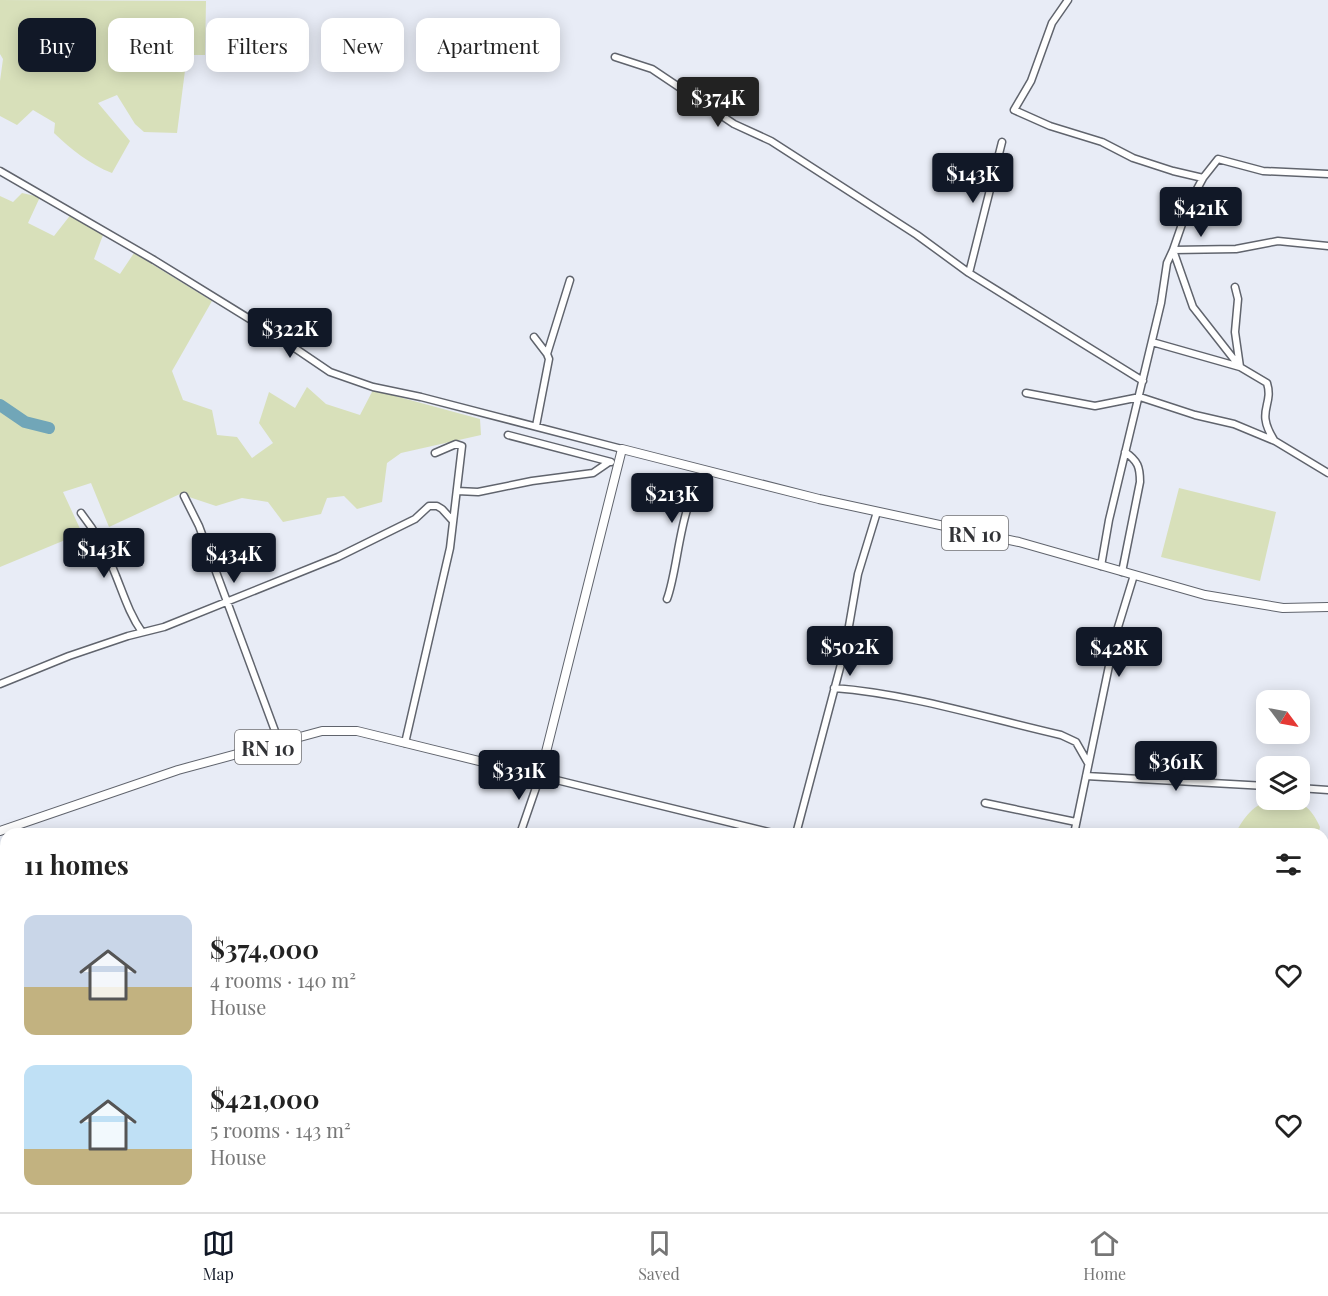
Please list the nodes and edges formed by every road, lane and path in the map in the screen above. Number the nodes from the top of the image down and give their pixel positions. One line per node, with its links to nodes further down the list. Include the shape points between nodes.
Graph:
1 (1068, 0): 6 (street, via 1052,23 1031,81 1014,110 1102,142 1132,158)
2 (615, 57): 9 (street, via 652,69 734,124 771,141)
3 (1002, 142): 9 (street)
4 (0, 171): 19 (street, via 154,260 330,372 383,390)
5 (1328, 174): 6 (street, via 1263,171 1218,159)
6 (1203, 178): 8 (street, via 1181,222)
7 (1328, 246): 8 (street, via 1278,241 1236,249)
8 (1173, 250): 13 (street, via 1167,262); 15 (street, via 1193,307)
9 (969, 273): 16 (street)
10 (570, 280): 14 (street)
11 (1235, 287): 15 (street)
12 (534, 337): 14 (street)
13 (1152, 342): 15 (street); 16 (street)
14 (547, 354): 19 (street)
15 (1240, 367): 21 (street, via 1269,387 1264,414 1266,427)
16 (1143, 381): 18 (street)
17 (1026, 393): 18 (street, via 1095,406)
18 (1140, 397): 21 (street, via 1234,424); 23 (street)
19 (536, 426): 22 (street)
20 (508, 435): 25 (street)
21 (1275, 441): 27 (street)
22 (622, 449): 26 (main road); 28 (main road, RN 10)
23 (1125, 452): 34 (street); 35 (street, via 1136,460 1140,482)
24 (435, 453): 29 (street, via 456,444 462,447)
25 (609, 462): 26 (street); 29 (street, via 592,473 478,492)
26 (618, 464): 46 (main road)
27 (1328, 472)
28 (710, 473): 31 (main road, RN 10); 38 (street, via 697,484 693,494)
29 (458, 491): 33 (street)
30 (184, 496): 37 (street)
31 (877, 512): 34 (main road, RN 10, via 1018,542); 42 (street, via 858,574)
32 (81, 513): 40 (street, via 95,533)
33 (452, 520): 37 (street, via 442,509 429,506 415,519 363,546); 43 (street, via 445,570)
34 (1101, 566): 35 (main road, RN 10)
35 (1122, 572): 36 (main road, RN 10)
36 (1134, 576): 39 (main road, RN 10, via 1245,603 1283,608); 45 (street, via 1115,637)
37 (227, 599): 40 (street, via 164,627); 44 (street)
38 (668, 599)
39 (1328, 607)
40 (142, 632): 41 (street)
41 (0, 684)
42 (834, 687): 45 (street, via 878,691 1061,735 1076,742); 56 (street)
43 (405, 743): 44 (main road, RN 10, via 341,729); 46 (main road, RN 10)
44 (277, 745): 53 (main road, RN 10, via 178,770)
45 (1088, 763): 47 (street)
46 (540, 776): 54 (street); 55 (street)
47 (1086, 776): 48 (street); 52 (street)
48 (1256, 785)
49 (1310, 789): 50 (street)
50 (1328, 790)
51 (985, 803): 52 (street)
52 (1076, 822): 57 (street)
53 (9, 828)
54 (522, 828)
55 (752, 828)
56 (798, 828)
57 (1075, 828)

